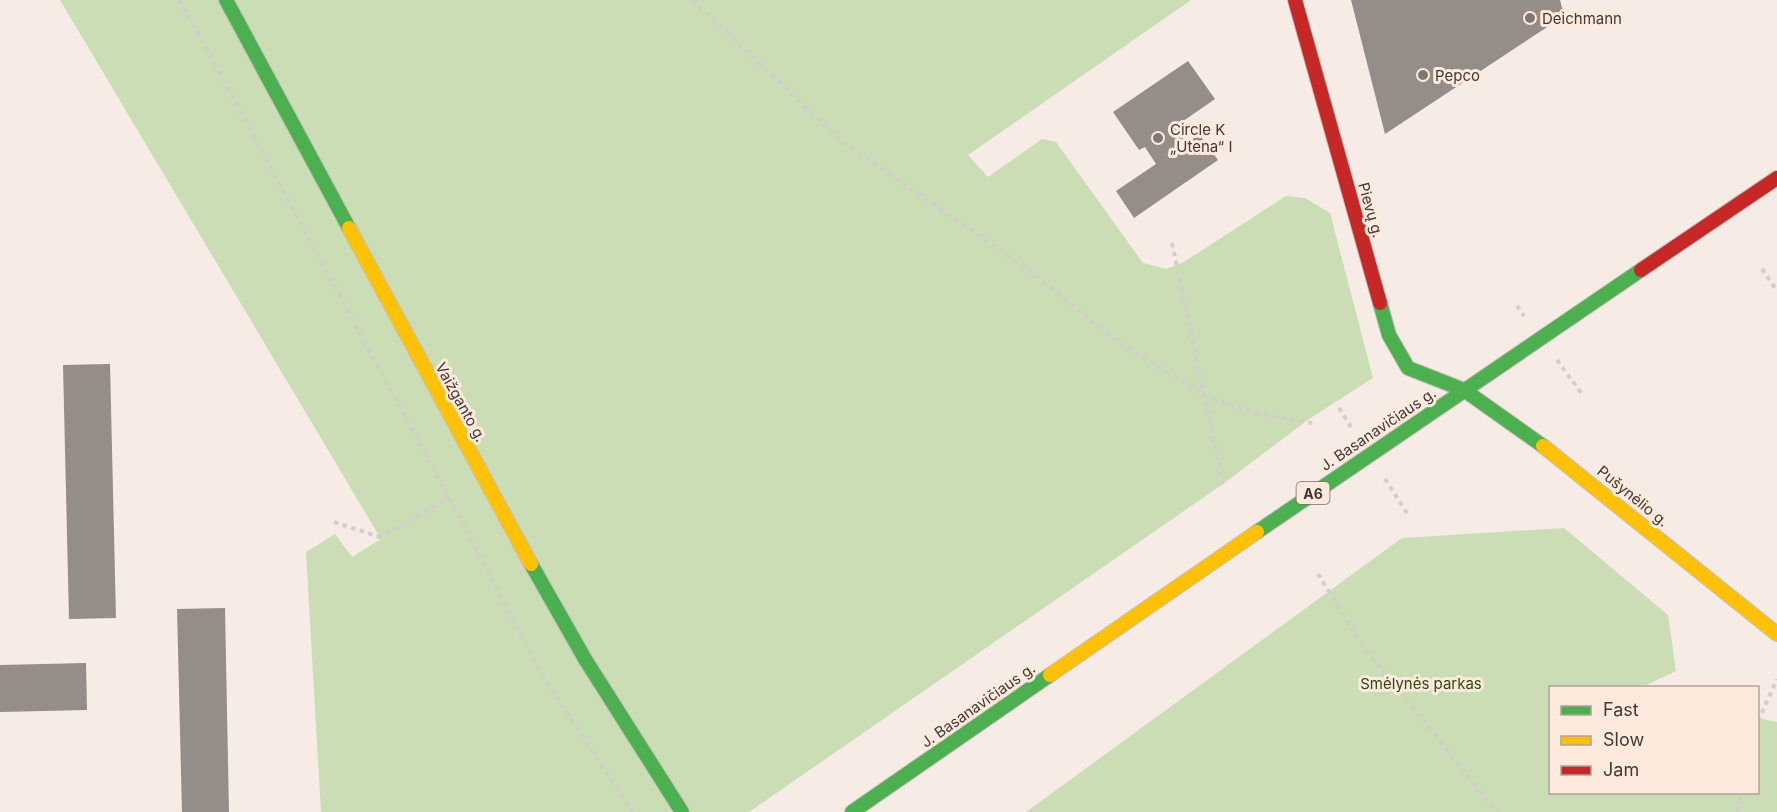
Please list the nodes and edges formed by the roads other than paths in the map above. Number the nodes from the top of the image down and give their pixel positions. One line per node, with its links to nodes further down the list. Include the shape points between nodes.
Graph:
1 (226, 0): 6 (main road, Vaižganto g., via 532,566 585,659)
2 (1295, 0): 4 (main road, Pievų g., via 1389,335 1408,368)
3 (1777, 178): 4 (main road, J. Basanavičiaus g. / A6)
4 (1464, 390): 5 (main road, Pušynėlio g., via 1526,432); 7 (main road, J. Basanavičiaus g. / A6)
5 (1777, 634)
6 (682, 812)
7 (852, 812)

